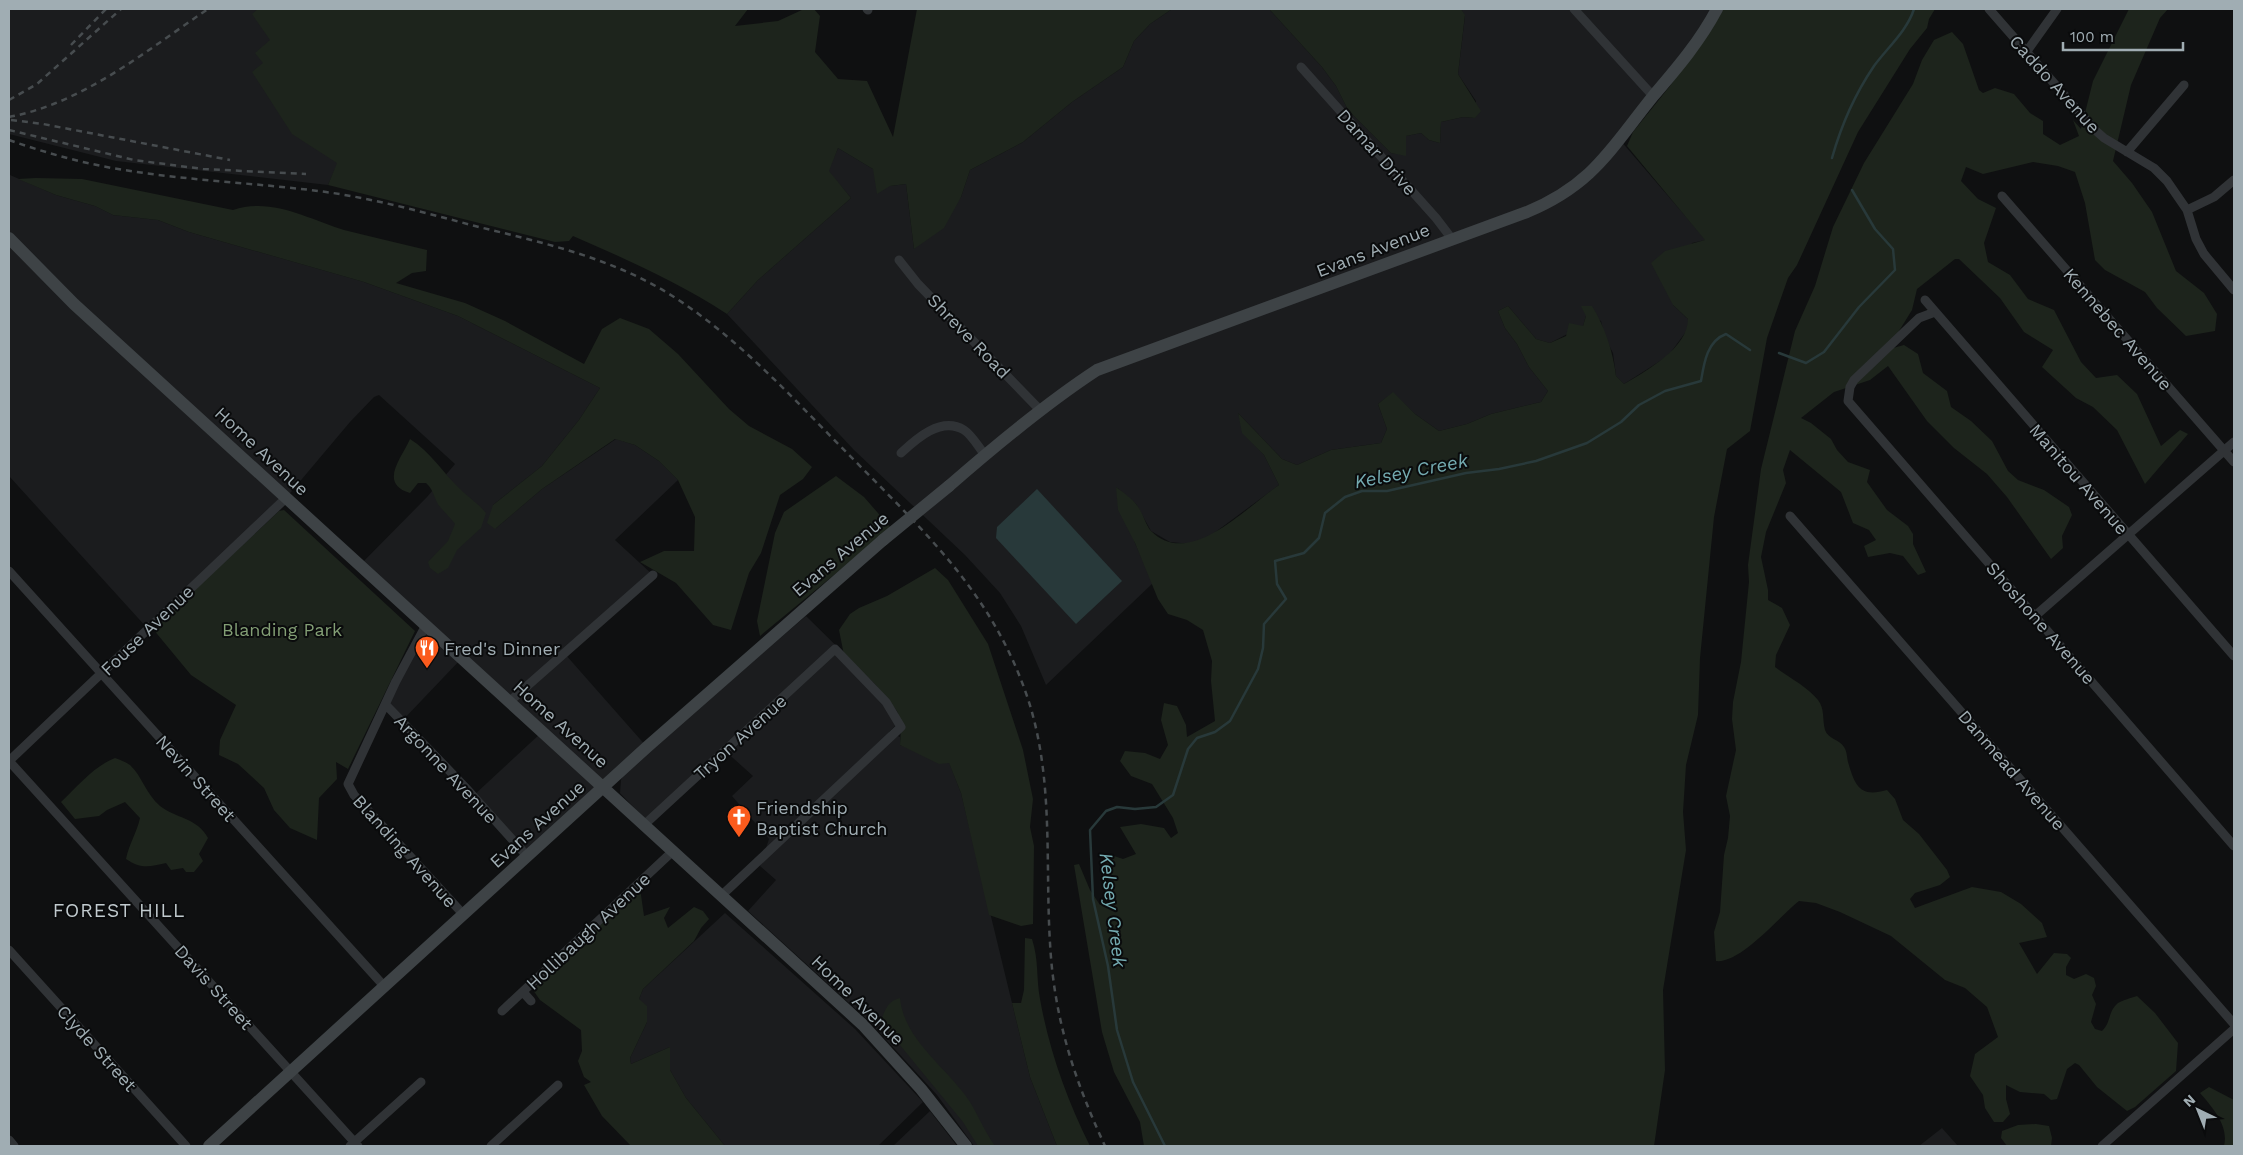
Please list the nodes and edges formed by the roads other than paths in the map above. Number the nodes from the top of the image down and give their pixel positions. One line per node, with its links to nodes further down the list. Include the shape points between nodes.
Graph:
1 (1574, 9): 8 (street)
2 (1718, 9): 8 (street, Evans Avenue, via 1693,49)
3 (1989, 9): 5 (street, Caddo Avenue)
4 (2057, 9): 5 (street)
5 (2027, 51): 9 (street, Caddo Avenue, via 2095,130)
6 (1301, 67): 14 (street, Damar Drive)
7 (2184, 85): 9 (street)
8 (1653, 96): 14 (street, Evans Avenue, via 1613,149 1578,185 1540,207)
9 (2127, 152): 12 (street, Caddo Avenue, via 2154,168)
10 (2234, 180): 12 (street, via 2214,197)
11 (2002, 196): 21 (street, Kennebec Avenue)
12 (2187, 210): 16 (street, Caddo Avenue, via 2204,254)
13 (9, 238): 25 (street, Home Avenue, via 74,304)
14 (1452, 239): 19 (street, Evans Avenue, via 1097,370)
15 (898, 260): 19 (street, Shreve Road)
16 (2234, 290)
17 (1925, 300): 18 (street, Manitou Avenue)
18 (1935, 312): 27 (street, Manitou Avenue); 30 (street, Shoshone Avenue, via 1919,318 1854,380 1848,401)
19 (1041, 412): 23 (street, Evans Avenue)
20 (2234, 442): 21 (street)
21 (2224, 450): 24 (street, Kennebec Avenue); 27 (street)
22 (901, 453): 23 (street, via 917,437 950,426 964,430)
23 (985, 455): 37 (street, Evans Avenue, bridge, via 841,575)
24 (2234, 462)
25 (286, 498): 31 (street, Home Avenue); 33 (street, Fouse Avenue)
26 (1790, 516): 49 (street, Danmead Avenue)
27 (2128, 535): 30 (street); 32 (street, Manitou Avenue)
28 (9, 571): 33 (street, Nevin Street)
29 (653, 575): 34 (street)
30 (2035, 616): 39 (street, Shoshone Avenue)
31 (426, 625): 34 (street, Home Avenue); 35 (street, Blanding Avenue)
32 (2234, 656)
33 (101, 674): 36 (street, Fouse Avenue); 45 (street, Nevin Street)
34 (510, 700): 37 (street, Home Avenue)
35 (386, 705): 41 (street, Argonne Avenue); 43 (street, Blanding Avenue, via 351,776 350,790)
36 (9, 761): 51 (street, Davis Street)
37 (603, 787): 38 (street, Home Avenue); 41 (street, Evans Avenue)
38 (644, 825): 40 (street, Home Avenue); 42 (street, Tryon Avenue, via 835,649 886,702 901,727)
39 (2234, 846)
40 (673, 851): 42 (street, Home Avenue); 46 (street, Hollibaugh Avenue)
41 (526, 856): 43 (street, Evans Avenue)
42 (722, 895): 60 (street, Home Avenue, via 871,1034 933,1103)
43 (463, 914): 45 (street, Evans Avenue)
44 (9, 950): 57 (street, Clyde Street)
45 (384, 986): 51 (street, Evans Avenue)
46 (523, 992): 47 (street); 48 (street, Hollibaugh Avenue)
47 (531, 1001)
48 (502, 1011)
49 (2234, 1024)
50 (2234, 1029): 61 (street)
51 (291, 1071): 55 (street, Davis Street); 58 (street, Evans Avenue)
52 (421, 1082): 55 (street)
53 (558, 1086): 59 (street)
54 (9, 1140): 56 (street)
55 (354, 1145)
56 (14, 1146)
57 (186, 1146)
58 (208, 1146)
59 (492, 1146)
60 (966, 1146)
61 (2102, 1146)

